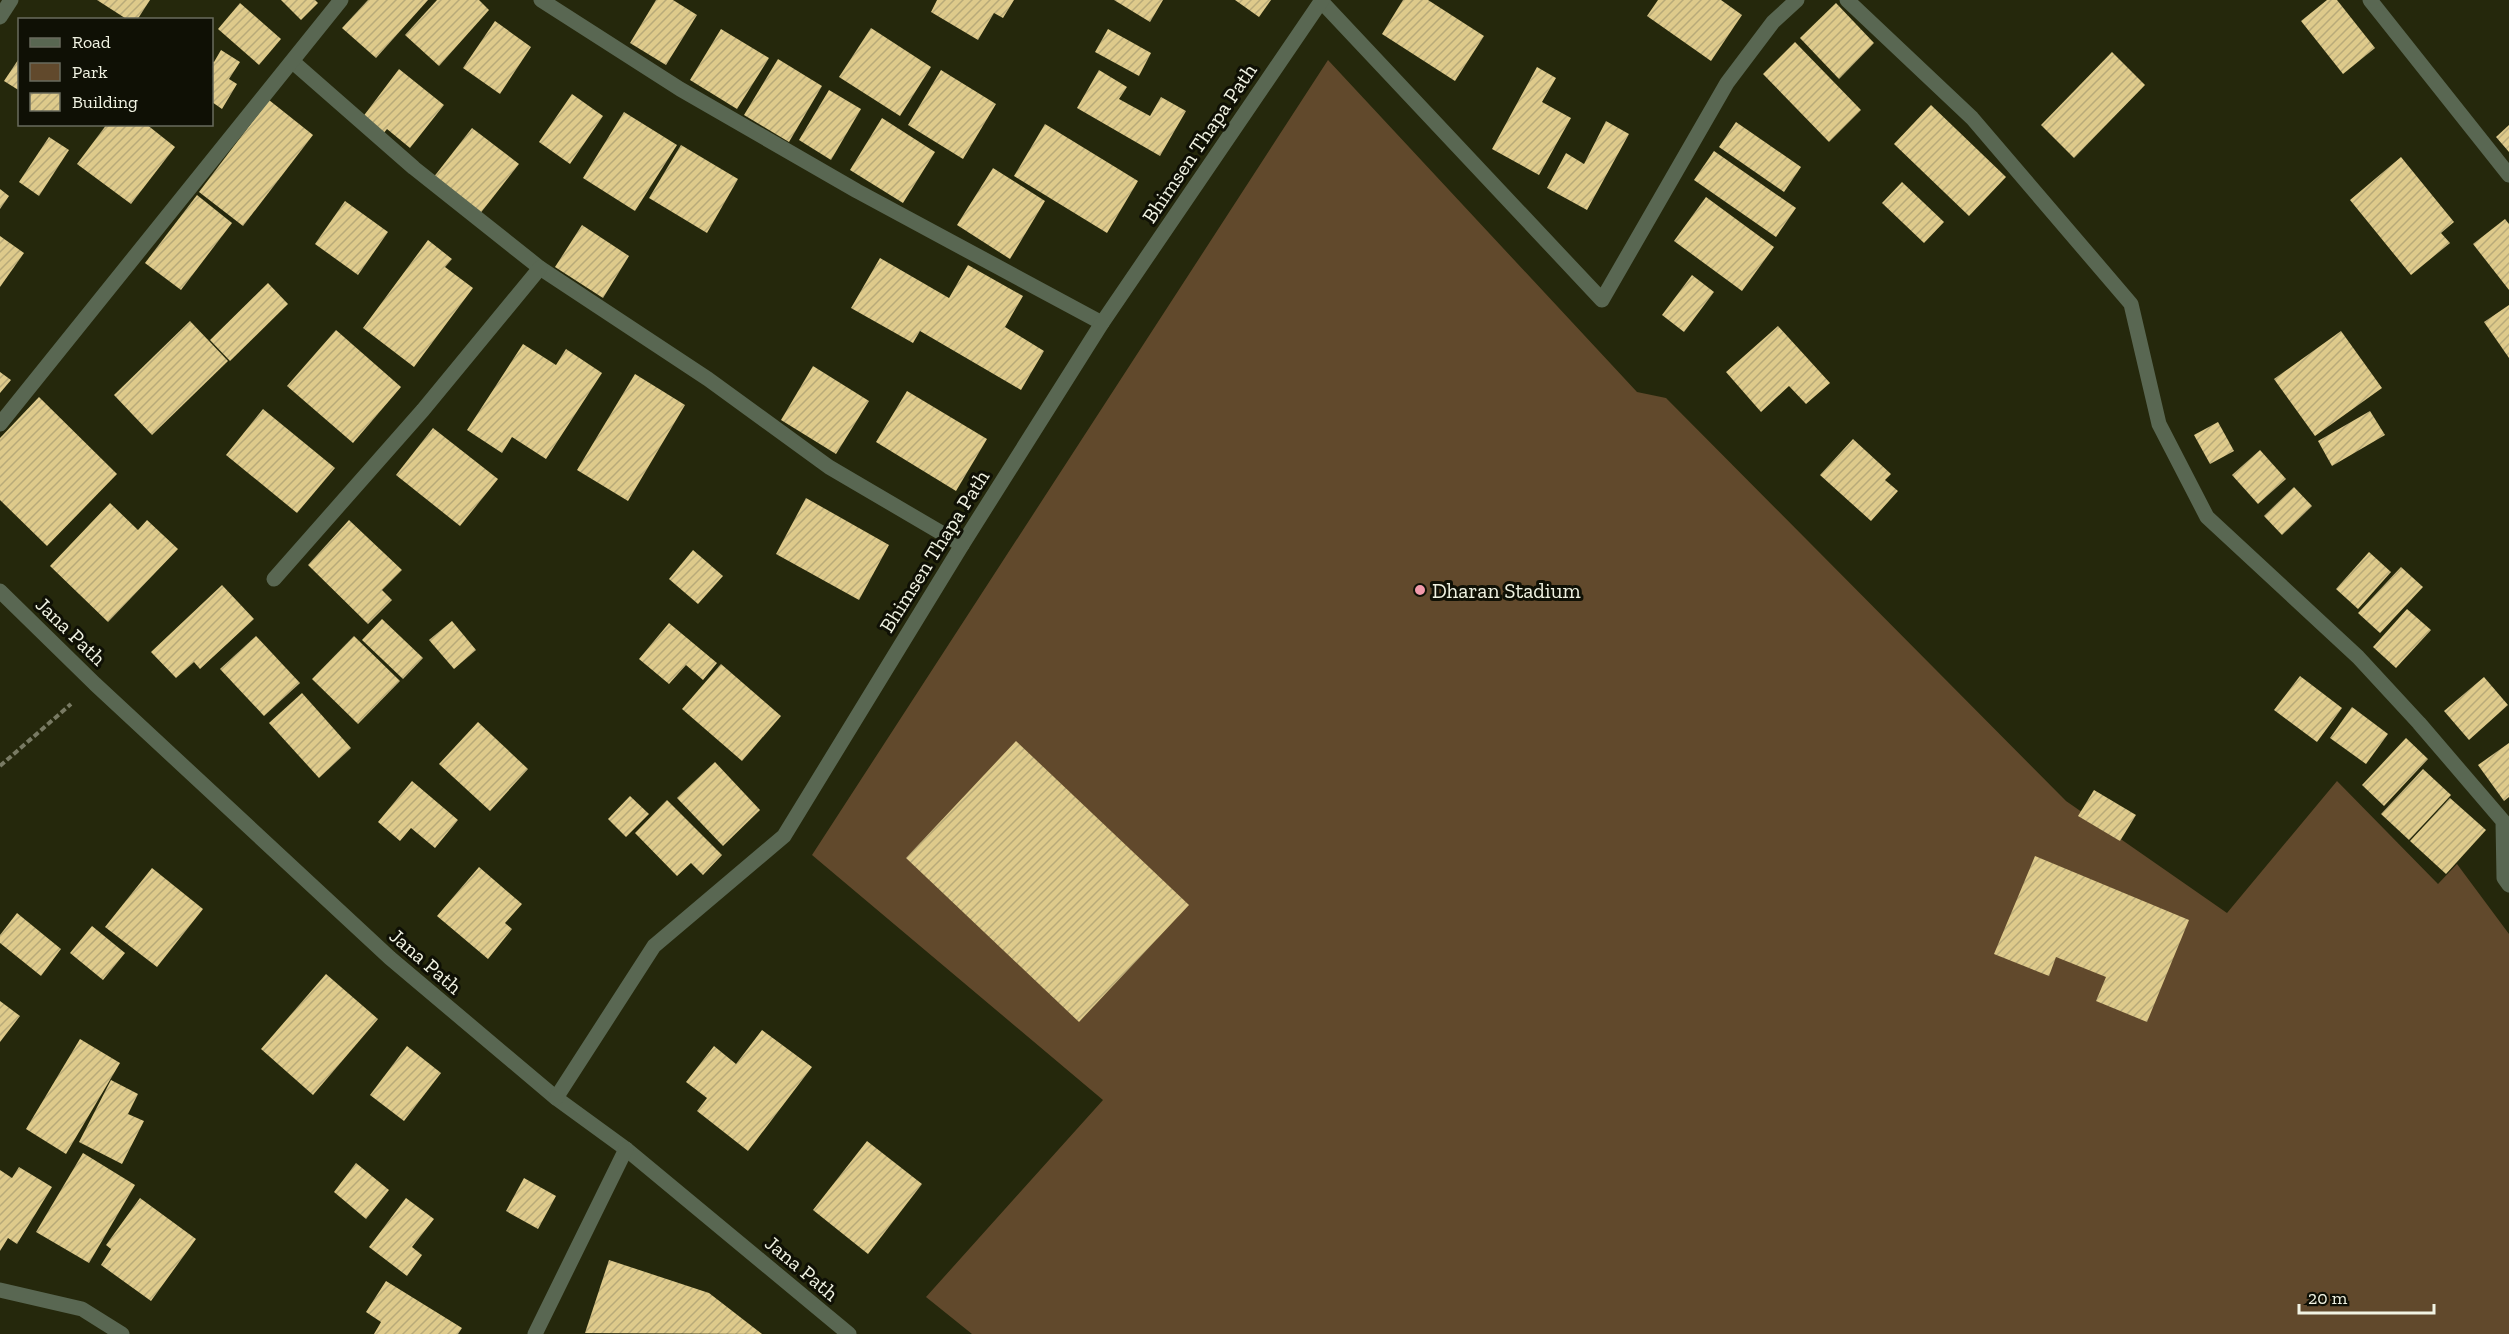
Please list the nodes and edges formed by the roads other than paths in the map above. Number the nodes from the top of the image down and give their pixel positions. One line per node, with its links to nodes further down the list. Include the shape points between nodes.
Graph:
1 (11, 0): 8 (street)
2 (341, 0): 9 (street)
3 (541, 0): 12 (street, via 691,95)
4 (1321, 0): 5 (street, via 1602,300 1727,83 1773,22); 12 (street, Bhimsen Thapa Path)
5 (1797, 0)
6 (1847, 0): 17 (street, via 1972,118 2131,303 2159,424 2207,517 2358,657 2503,821 2504,878)
7 (2370, 0): 10 (street)
8 (0, 17)
9 (293, 62): 11 (street, via 414,168); 13 (street)
10 (2509, 175)
11 (540, 268): 14 (street, via 708,379 829,467); 15 (street, via 423,410)
12 (1102, 323): 14 (street, Bhimsen Thapa Path)
13 (0, 424)
14 (962, 545): 18 (street, Bhimsen Thapa Path, via 784,836 654,946)
15 (274, 579)
16 (0, 591): 18 (street, Jana Path, via 390,958)
17 (2509, 885)
18 (556, 1098): 19 (street, Jana Path)
19 (626, 1149): 23 (street); 24 (street, Jana Path)
20 (7, 1291): 21 (street); 22 (street, via 82,1309)
21 (0, 1302)
22 (122, 1334)
23 (535, 1334)
24 (849, 1334)

